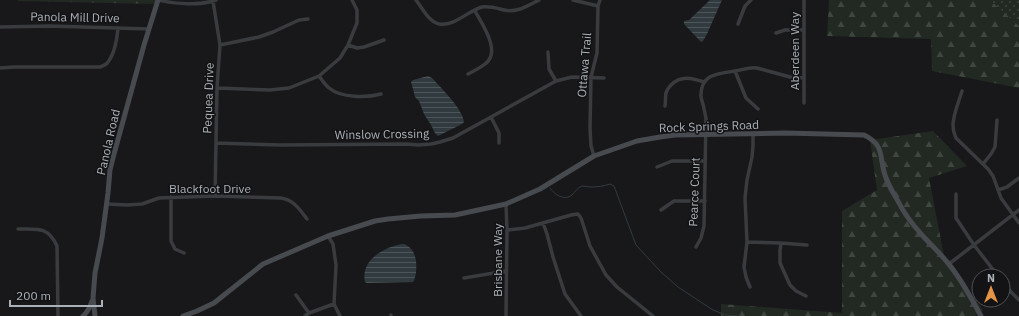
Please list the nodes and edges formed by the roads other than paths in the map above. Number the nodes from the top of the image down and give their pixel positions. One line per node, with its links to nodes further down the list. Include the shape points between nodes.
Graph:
1 (158, 0): 9 (street, via 182,4); 16 (street, Panola Road)
2 (352, 0): 21 (street, via 357,10 357,23)
3 (416, 0): 11 (street, via 429,17 440,24 452,23)
4 (539, 0): 11 (street, via 515,11 489,7)
5 (573, 0): 10 (street)
6 (600, 0): 10 (street, Ottawa Trail)
7 (751, 0): 13 (street, via 745,6)
8 (804, 0): 17 (street, Aberdeen Way)
9 (214, 1): 20 (street, Pequea Drive)
10 (598, 6): 27 (street, Ottawa Trail, via 597,53)
11 (475, 10): 25 (street, via 490,40 492,53 486,64)
12 (308, 19): 20 (street, via 299,20 259,37)
13 (738, 24)
14 (0, 27): 15 (street, Panola Mill Drive)
15 (118, 28): 16 (street, Panola Mill Drive); 23 (street, via 108,64 100,67)
16 (149, 29): 54 (street, Panola Road, via 110,170)
17 (804, 30): 18 (street); 29 (street, Aberdeen Way)
18 (776, 32)
19 (384, 40): 21 (street, via 364,47)
20 (220, 45): 32 (street, Pequea Drive)
21 (348, 46): 26 (street, via 340,58)
22 (548, 52): 30 (street, via 549,69)
23 (0, 68)
24 (735, 71): 29 (street, via 757,68); 31 (street, via 715,74); 37 (street, via 746,98)
25 (468, 74)
26 (319, 76): 32 (street, via 288,88); 34 (street, via 330,89 346,95)
27 (591, 77): 28 (street, Winslow Crossing); 30 (street, Winslow Crossing, via 572,77); 44 (street, Ottawa Trail, via 590,128)
28 (604, 78)
29 (804, 78): 35 (street, Aberdeen Way)
30 (556, 81): 38 (street, Winslow Crossing)
31 (704, 82): 36 (street, via 693,78 675,82 668,88); 41 (street, Pearce Court, via 700,96 706,118)
32 (217, 88): 43 (street, Pequea Drive)
33 (962, 91): 46 (street, via 954,119 954,133)
34 (381, 94)
35 (804, 103)
36 (665, 106)
37 (758, 109)
38 (491, 117): 42 (street, via 499,133); 43 (street, Winslow Crossing, via 453,138 432,144)
39 (997, 120): 46 (street, via 995,147)
40 (753, 134): 41 (street, Rock Springs Road); 65 (street, via 745,198); 71 (street, Rock Springs Road, via 869,137 881,150 886,178 908,219)
41 (705, 135): 44 (street, Rock Springs Road, via 660,137); 45 (street, Pearce Court)
42 (499, 143)
43 (216, 144): 51 (street, Pequea Drive)
44 (594, 156): 55 (street, Rock Springs Road, via 540,189)
45 (705, 161): 47 (street, via 672,161); 53 (street, Pearce Court)
46 (983, 164): 49 (street, via 993,176)
47 (657, 167)
48 (1019, 178): 49 (street)
49 (998, 190): 58 (street)
50 (956, 194): 68 (street, via 956,218)
51 (214, 196): 52 (street, Blackfoot Drive); 59 (street, Blackfoot Drive, via 286,199 297,206)
52 (171, 197): 54 (street, Blackfoot Drive, via 158,198 142,204); 70 (street, via 171,241 175,249)
53 (705, 201): 56 (street, via 674,201); 69 (street, Pearce Court, via 704,226)
54 (107, 204): 79 (street, Panola Road)
55 (506, 204): 63 (street, Brisbane Way); 64 (street, Rock Springs Road, via 455,215 382,220)
56 (661, 210)
57 (1019, 210): 58 (street)
58 (1013, 215): 61 (street); 68 (street)
59 (307, 219)
60 (543, 223): 63 (street); 90 (street, via 565,294); 91 (street, via 578,214 590,246 606,275)
61 (1019, 223)
62 (18, 229): 83 (street, via 39,229 46,232 51,235 57,246)
63 (507, 230): 73 (street, Brisbane Way)
64 (328, 236): 81 (street, via 333,244 336,265); 86 (street, Rock Springs Road, via 263,264 214,303)
65 (747, 242): 66 (street); 75 (street, via 744,268)
66 (781, 243): 67 (street); 78 (street, via 780,263 790,286)
67 (807, 245)
68 (974, 245): 71 (street); 72 (street)
69 (696, 247)
70 (184, 253)
71 (949, 264): 92 (street, Rock Springs Road)
72 (992, 268)
73 (506, 271): 74 (street); 89 (street, Brisbane Way)
74 (464, 278)
75 (750, 287)
76 (1011, 292): 80 (street)
77 (296, 295): 82 (street)
78 (806, 296)
79 (93, 298): 84 (street); 85 (street, Panola Road)
80 (1019, 300)
81 (334, 304): 82 (street); 88 (street)
82 (309, 313): 87 (street)
83 (58, 316)
84 (83, 316)
85 (95, 316)
86 (183, 316)
87 (305, 316)
88 (340, 316)
89 (506, 316)
90 (581, 316)
91 (653, 316)
92 (982, 316)

